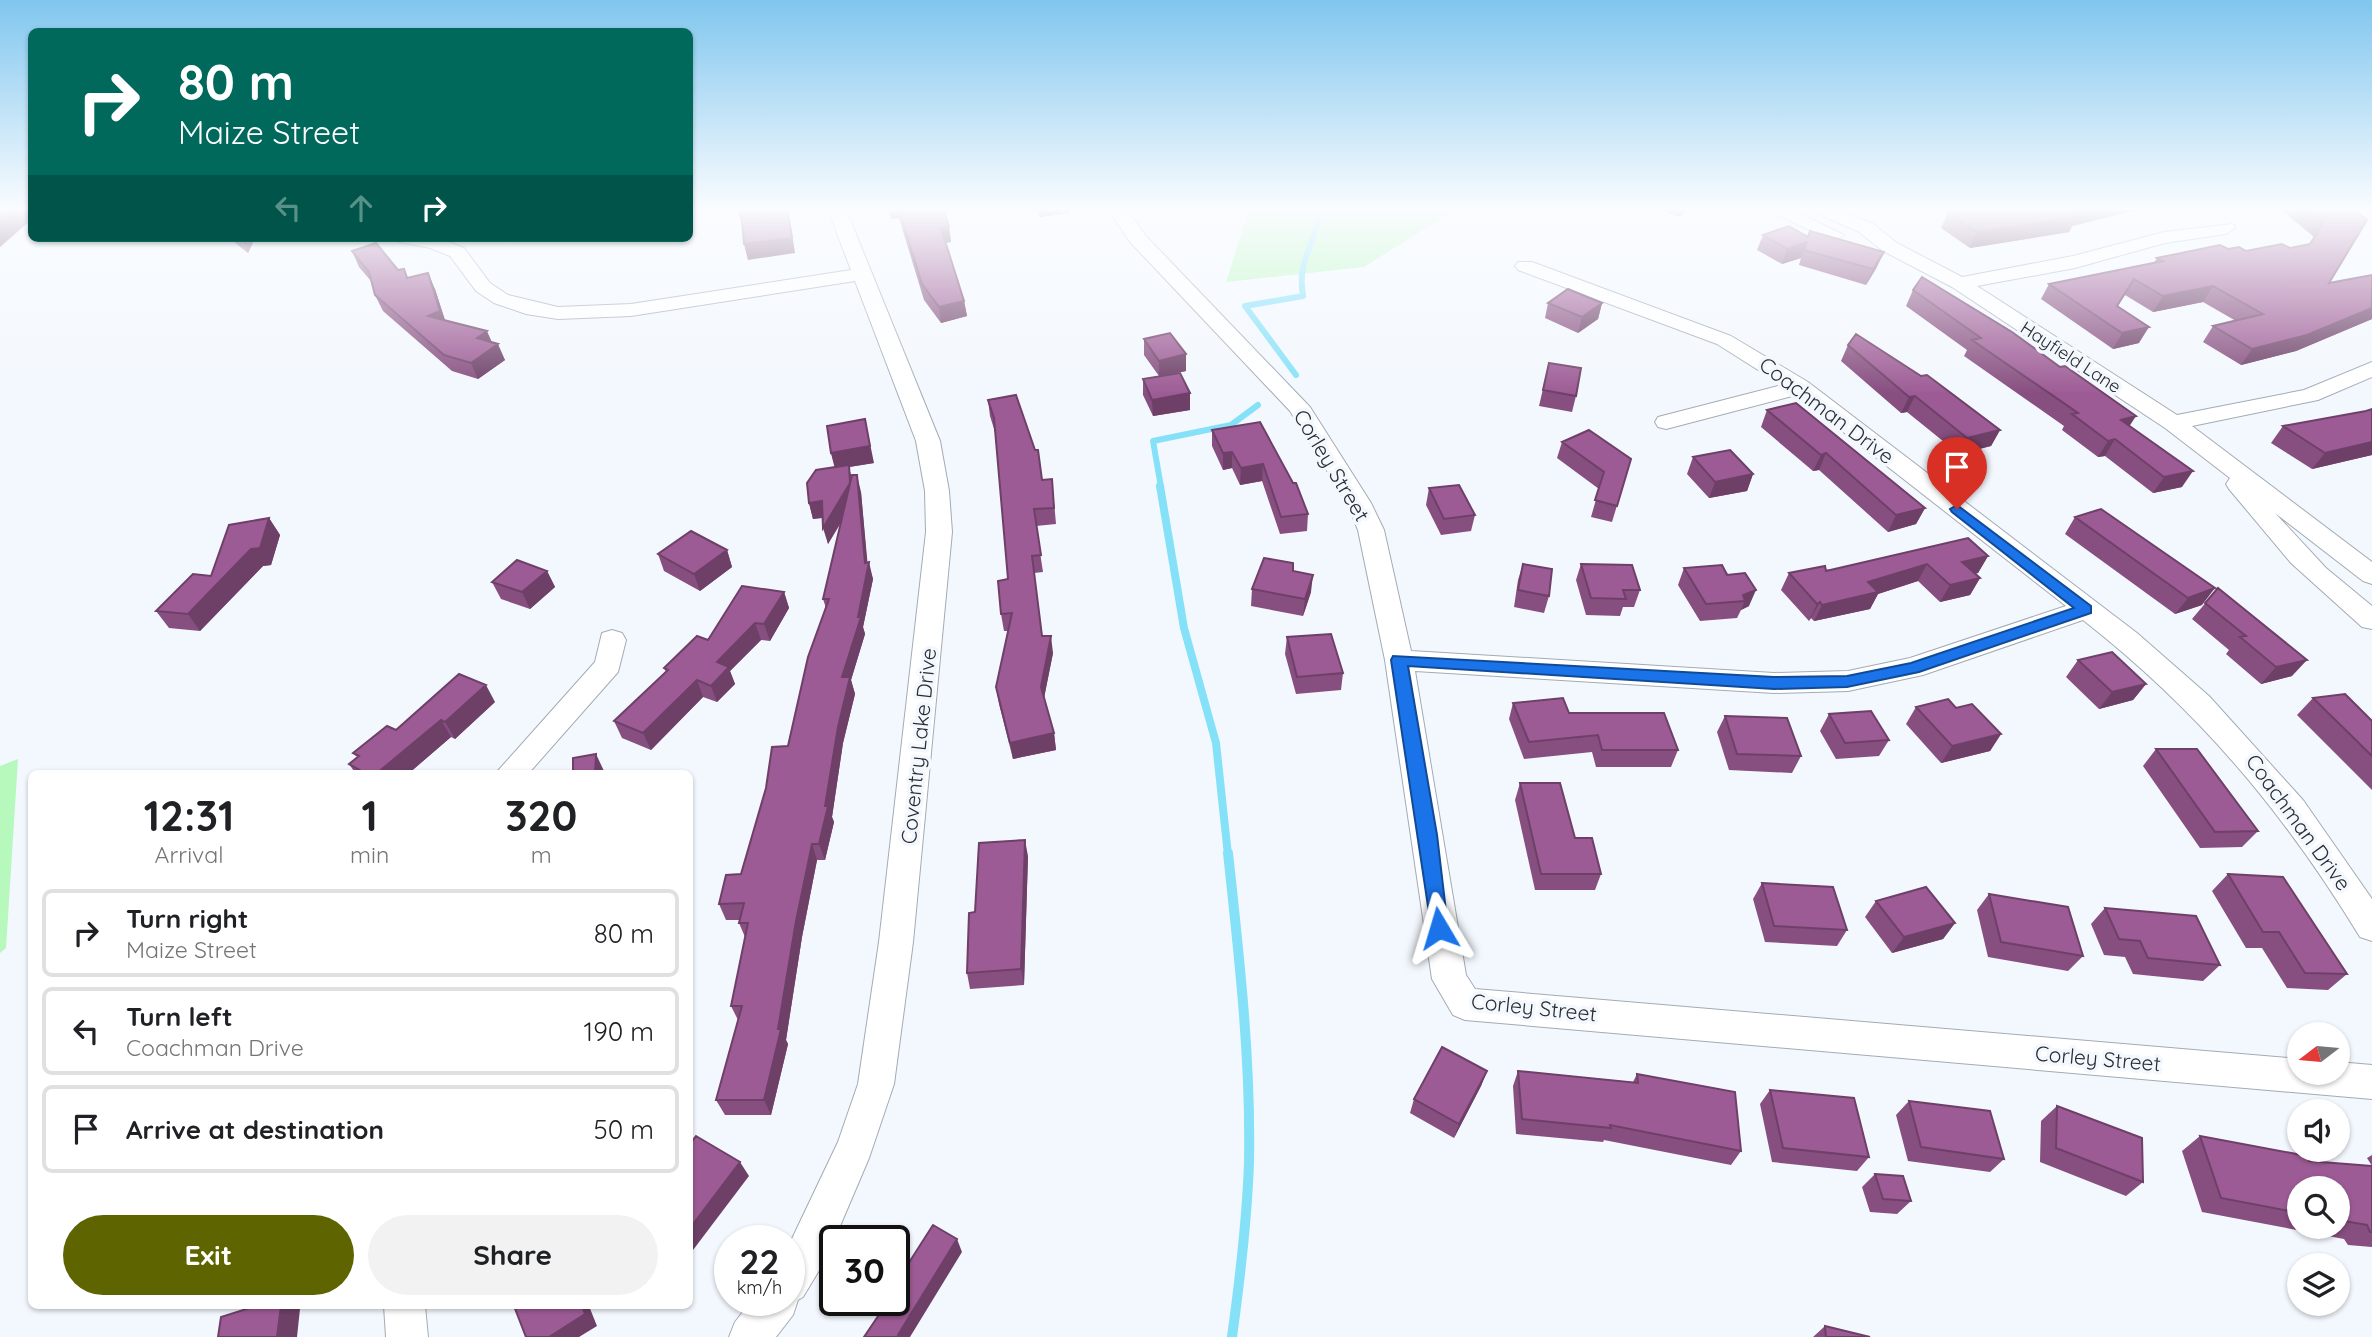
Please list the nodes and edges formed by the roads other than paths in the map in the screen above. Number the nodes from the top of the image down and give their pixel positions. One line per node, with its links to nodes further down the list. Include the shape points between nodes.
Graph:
1 (470, 269): 7 (street, via 483,287 501,299 558,313 631,310)
2 (858, 269): 7 (street, Coventry Lake Drive)
3 (1168, 269): 18 (street, Corley Street, via 1315,429 1359,503 1371,530)
4 (1534, 269): 10 (street, Coachman Drive, via 1724,340)
5 (1933, 269): 8 (street, Hayfield Lane)
6 (2034, 269): 8 (street)
7 (860, 274): 22 (street, Coventry Lake Drive, via 928,441 939,532 876,1084 856,1145)
8 (1958, 283): 12 (street, Hayfield Lane)
9 (2372, 369): 12 (street, via 2310,395)
10 (1800, 387): 11 (street); 15 (street, Coachman Drive)
11 (1666, 422)
12 (2173, 423): 13 (street, Hayfield Lane)
13 (2212, 452): 14 (street, Hayfield Lane); 16 (street, Hayfield Lane, via 2290,546 2336,594)
14 (2372, 575)
15 (2086, 610): 18 (street, via 1913,668 1847,681 1774,683); 20 (street, Coachman Drive, via 2168,672 2260,766)
16 (2372, 620)
17 (612, 640): 19 (street, via 608,665)
18 (1399, 660): 21 (street, Corley Street, via 1449,979 1465,1004)
19 (514, 770)
20 (2372, 927)
21 (2372, 1082)
22 (805, 1257)
23 (405, 1309): 25 (street)
24 (766, 1316): 26 (street)
25 (407, 1337)
26 (750, 1337)

